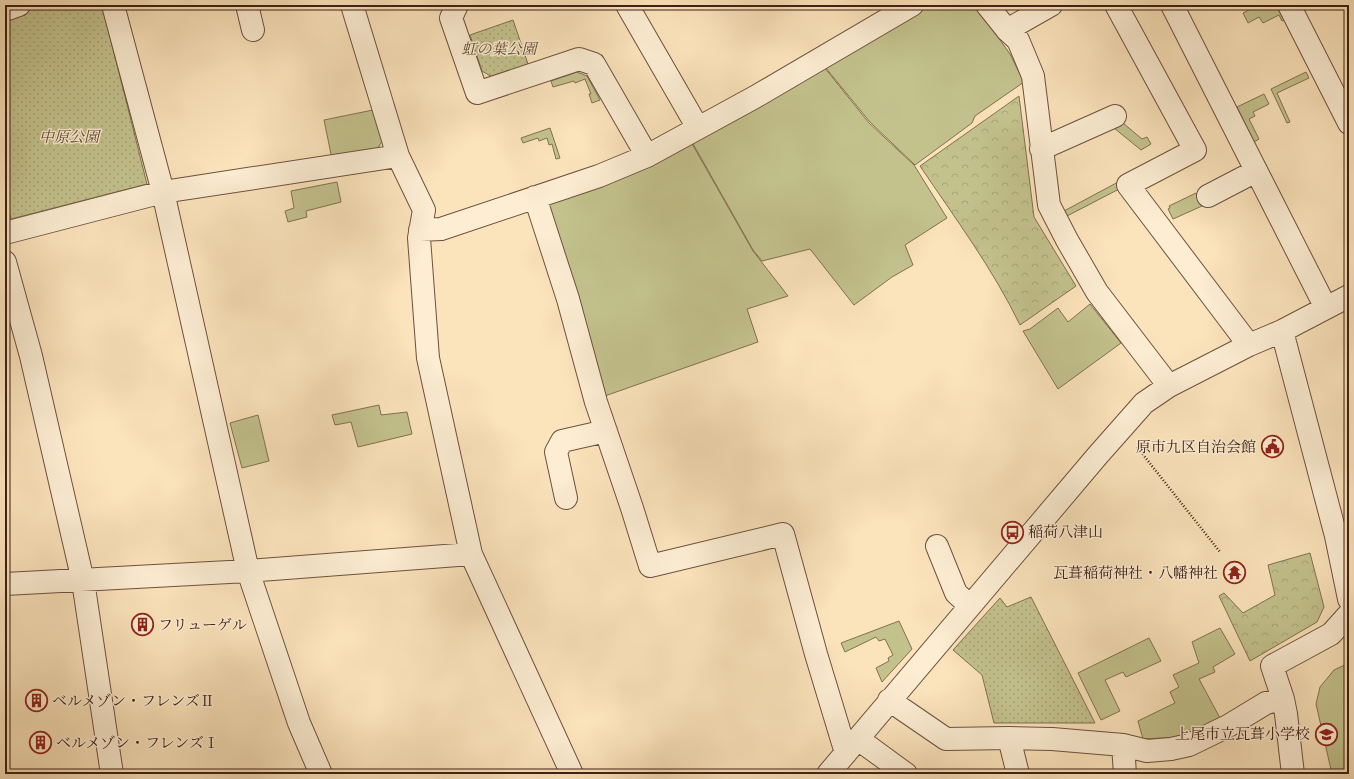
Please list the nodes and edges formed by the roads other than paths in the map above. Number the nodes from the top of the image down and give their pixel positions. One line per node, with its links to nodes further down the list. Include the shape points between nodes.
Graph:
1 (19, 5): 13 (street)
2 (113, 5): 23 (street)
3 (247, 5): 14 (street)
4 (352, 5): 20 (street)
5 (457, 5): 21 (street, via 451,18 477,93 579,59 594,64)
6 (627, 5): 18 (street)
7 (912, 5): 18 (street)
8 (987, 5): 15 (street)
9 (1051, 5): 15 (street)
10 (1116, 5): 32 (street, via 1195,150 1128,185)
11 (1172, 5): 22 (street)
12 (1290, 5): 17 (street)
13 (5, 10)
14 (253, 30)
15 (1007, 30): 19 (street, via 1018,40 1033,76)
16 (1115, 116): 19 (street)
17 (1349, 123)
18 (698, 128): 21 (street)
19 (1042, 149): 33 (street, via 1049,205 1067,240 1097,292)
20 (398, 156): 23 (street); 26 (street, via 424,210)
21 (647, 156): 25 (street)
22 (1256, 171): 24 (street); 30 (street)
23 (163, 192): 27 (street); 39 (street)
24 (1208, 196)
25 (535, 198): 26 (street, via 441,229); 34 (street, via 568,299)
26 (420, 230): 38 (street, via 428,358)
27 (5, 232)
28 (5, 262): 40 (street, via 31,356)
29 (1349, 296): 30 (street)
30 (1326, 308): 31 (street)
31 (1282, 331): 32 (street); 36 (street)
32 (1249, 345): 33 (street)
33 (1169, 386): 43 (street, via 1144,403 1122,427)
34 (606, 431): 35 (street, via 562,441 556,452); 49 (street, via 650,566 784,534 816,654)
35 (566, 498)
36 (1343, 533): 42 (street)
37 (937, 546): 43 (street, via 956,594)
38 (471, 554): 39 (street); 52 (street)
39 (248, 571): 40 (street); 51 (street, via 299,723)
40 (83, 581): 41 (street); 50 (street)
41 (5, 584)
42 (1349, 599)
43 (970, 606): 46 (street)
44 (1349, 614): 45 (street, via 1330,634 1272,666)
45 (1283, 699): 48 (street, via 1266,703 1228,726 1188,745 1147,751); 57 (street)
46 (890, 700): 47 (street, via 946,739); 49 (street)
47 (1009, 738): 48 (street); 55 (street)
48 (1123, 745): 56 (street)
49 (851, 746): 53 (street); 54 (street)
50 (112, 774)
51 (321, 774)
52 (572, 774)
53 (828, 774)
54 (906, 774)
55 (1018, 774)
56 (1125, 774)
57 (1293, 774)

